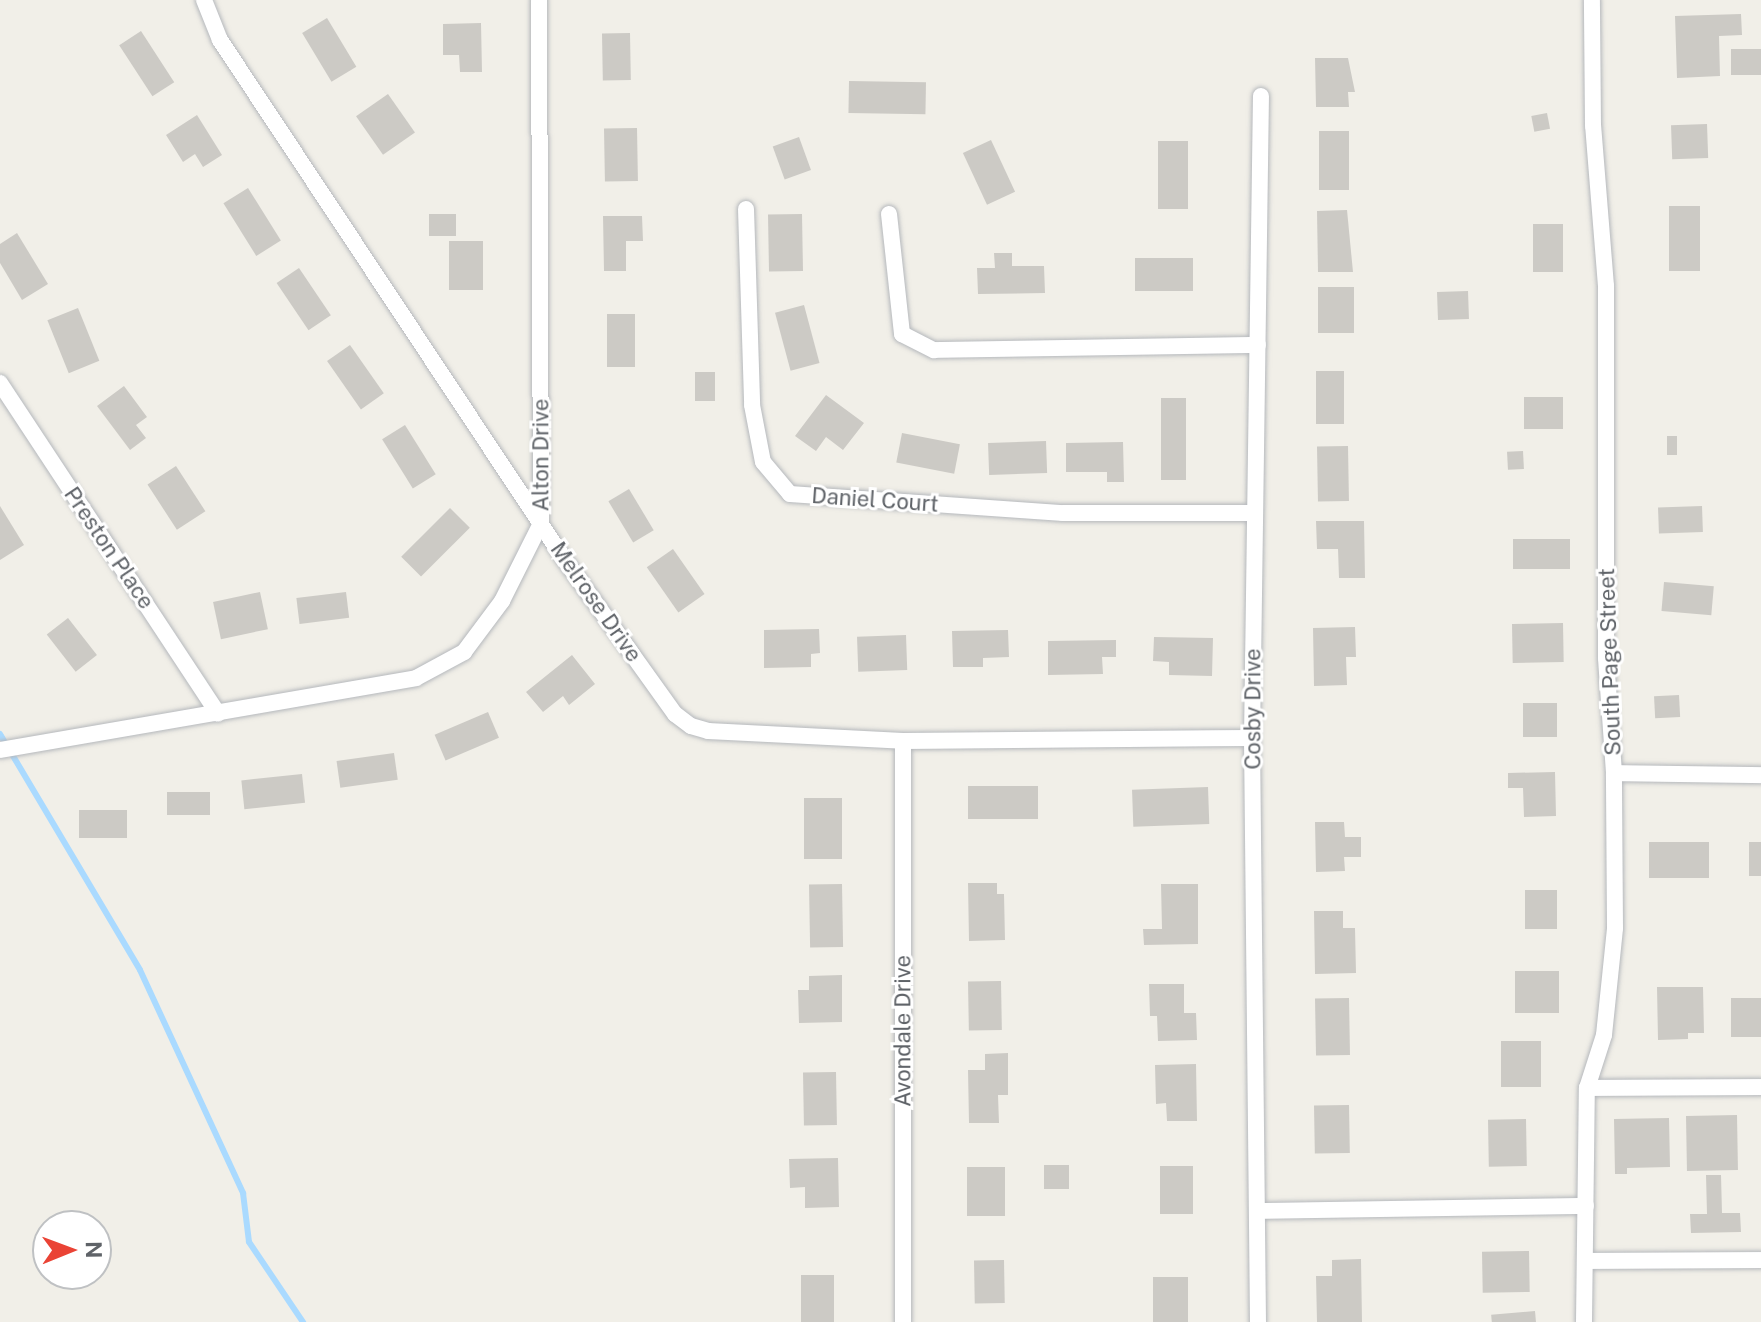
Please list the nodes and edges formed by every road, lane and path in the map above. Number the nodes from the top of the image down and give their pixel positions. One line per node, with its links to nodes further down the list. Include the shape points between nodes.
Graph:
1 (204, 0): 10 (street, Melrose Drive, via 220,40)
2 (539, 0): 10 (street, Alton Drive)
3 (1592, 0): 15 (street, South Page Street, via 1593,126 1606,286 1606,658)
4 (1261, 96): 7 (street, Cosby Drive)
5 (746, 209): 9 (street, Daniel Court, via 752,405 763,462 790,494 1063,513)
6 (889, 214): 7 (street, via 902,334 934,350)
7 (1258, 345): 9 (street, Cosby Drive)
8 (0, 383): 11 (street, Preston Place)
9 (1255, 513): 12 (street, Cosby Drive)
10 (541, 523): 11 (street, Alton Drive, via 502,601 464,652 432,672); 13 (street, Melrose Drive, via 675,714 691,726)
11 (218, 713): 14 (street, Alton Drive)
12 (1252, 738): 13 (street, Melrose Drive); 20 (street, Cosby Drive)
13 (903, 741): 23 (street, Avondale Drive)
14 (0, 750)
15 (1614, 773): 16 (street); 18 (street, South Page Street, via 1615,928 1604,1035)
16 (1761, 775)
17 (1761, 1087): 18 (street)
18 (1587, 1088): 19 (street, South Page Street)
19 (1586, 1206): 20 (street); 22 (street, South Page Street)
20 (1258, 1211): 24 (street, Cosby Drive)
21 (1761, 1260): 22 (street)
22 (1585, 1261): 25 (street, South Page Street)
23 (903, 1322)
24 (1258, 1322)
25 (1584, 1322)

